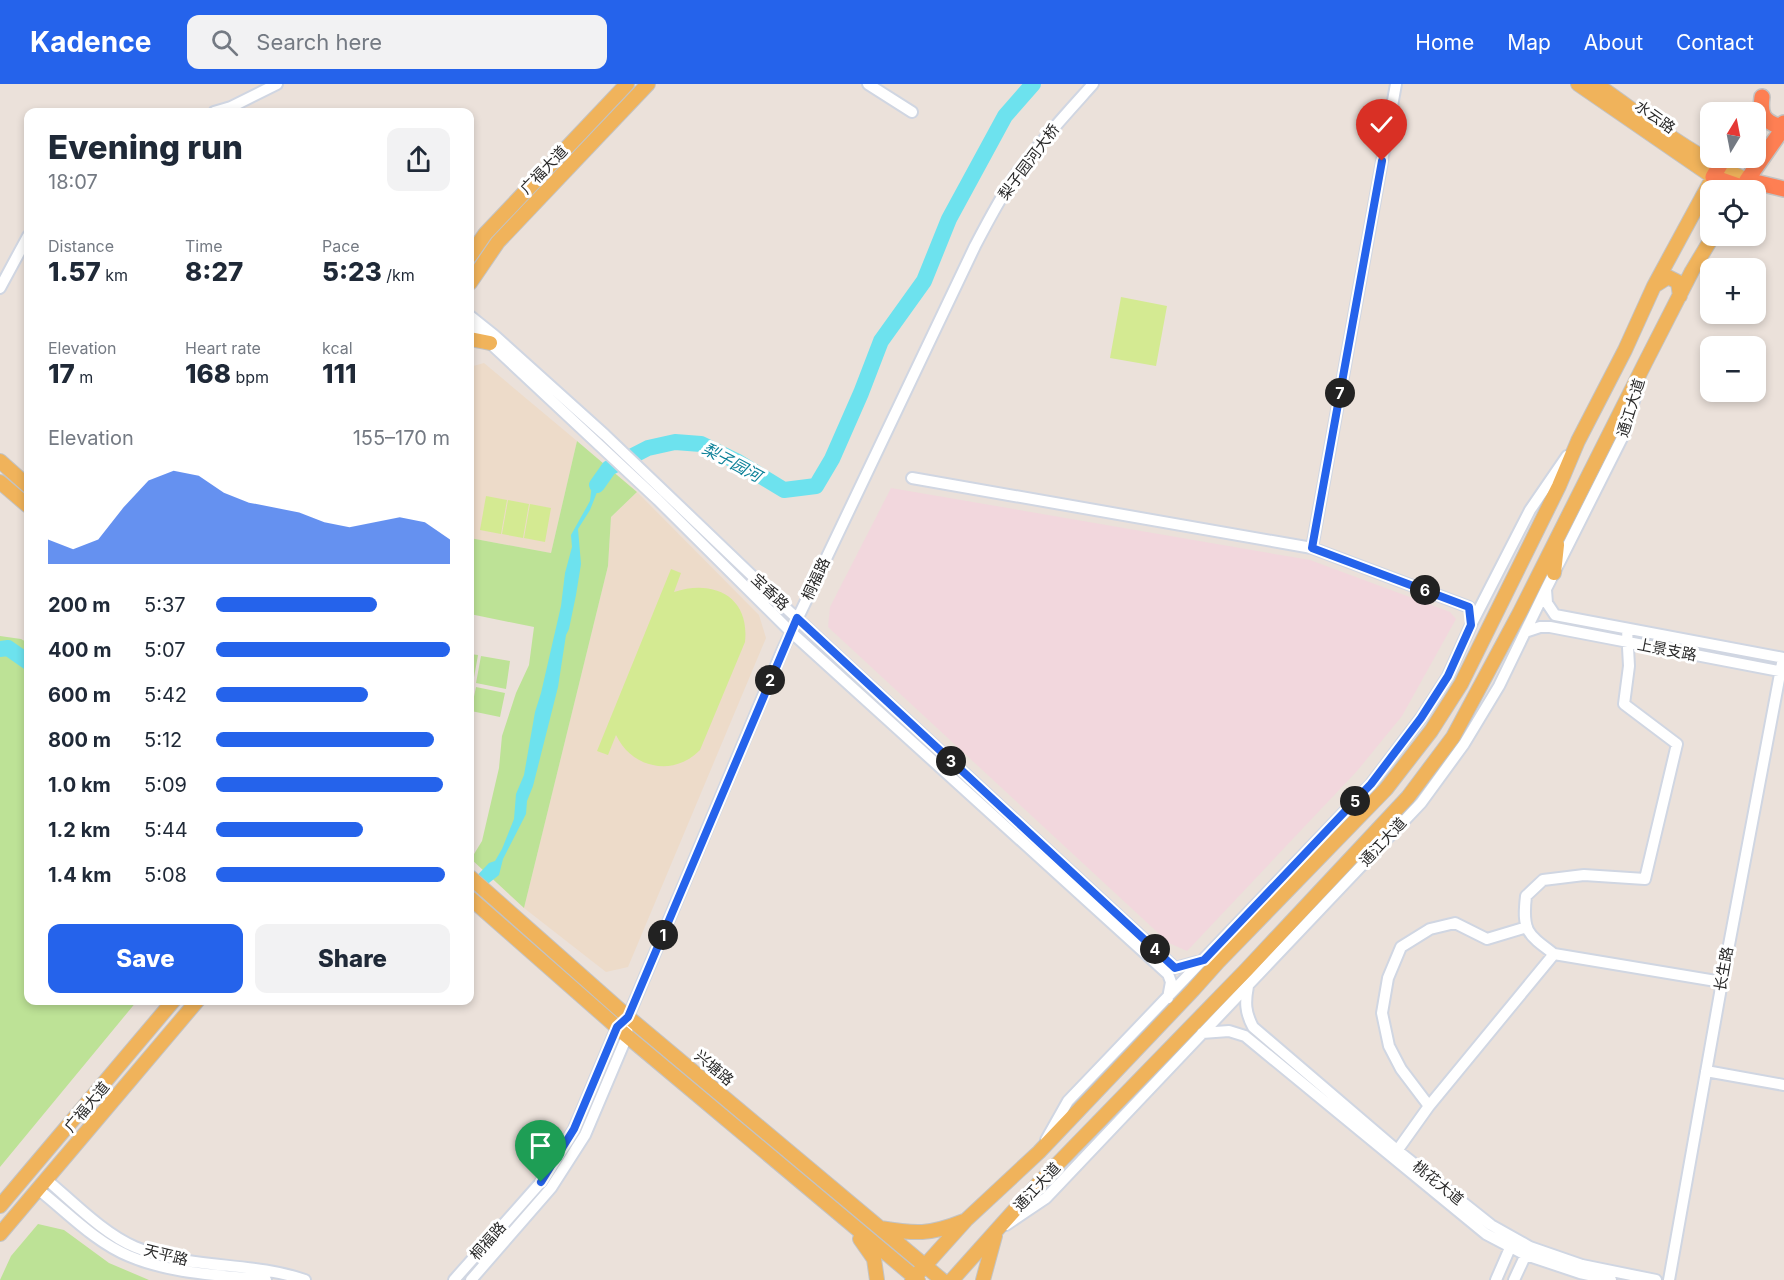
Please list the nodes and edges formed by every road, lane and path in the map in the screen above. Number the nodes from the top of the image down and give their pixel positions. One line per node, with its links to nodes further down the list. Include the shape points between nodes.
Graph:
1 (277, 84): 10 (street)
2 (627, 84): 26 (main road, 广福大道)
3 (648, 84): 27 (main road, 广福大道, via 498,242)
4 (868, 84): 11 (street)
5 (1093, 84): 24 (street, 梨子园河大桥, via 1017,174)
6 (1396, 84): 44 (street)
7 (1578, 84): 14 (main road, 水云路)
8 (1596, 84): 13 (main road, 水云路)
9 (1766, 91): 12 (highway, via 1760,109 1763,118)
10 (227, 108)
11 (912, 112)
12 (1784, 125): 18 (highway)
13 (1700, 155)
14 (1700, 156)
15 (1717, 168): 28 (main road, 通江大道)
16 (1719, 168): 17 (highway)
17 (1736, 180)
18 (1752, 180)
19 (1766, 189): 20 (highway)
20 (1784, 189)
21 (1766, 193): 22 (highway)
22 (1784, 198)
23 (24, 243): 29 (street)
24 (975, 246): 49 (street, 桐福路)
25 (1708, 246): 30 (main road, 通江大道)
26 (474, 250)
27 (474, 277)
28 (1654, 286): 30 (main road, via 1668,277 1678,282); 36 (main road, 通江大道)
29 (0, 288)
30 (1680, 296): 35 (main road, 通江大道)
31 (474, 319): 41 (street, 宝香路, via 605,435)
32 (474, 331): 34 (street, 宝香路)
33 (474, 340): 34 (main road)
34 (490, 344): 41 (street, 宝香路, via 597,444)
35 (1645, 363): 43 (main road, 通江大道); 45 (street, 通江大道, via 1625,432)
36 (1578, 441): 47 (street, 通江大道, via 1530,510); 74 (main road, 通江大道, via 1466,674 1431,731 1386,789)
37 (0, 461): 40 (main road)
38 (912, 478): 44 (street)
39 (0, 482): 42 (main road)
40 (24, 482)
41 (662, 496): 49 (street, 宝香路); 52 (street, 宝香路)
42 (24, 503)
43 (1558, 535): 45 (main road); 81 (main road, 通江大道, via 1468,711 1408,797)
44 (1312, 548): 48 (street)
45 (1554, 573): 46 (street, 通江大道)
46 (1546, 589): 51 (street, 上景支路, via 1547,603 1555,615); 53 (street, 通江大道)
47 (1489, 591): 48 (street); 50 (street, 通江大道)
48 (1469, 607): 50 (street)
49 (797, 618): 52 (street, 桐福路); 62 (street, 宝香路)
50 (1471, 625): 61 (street, 通江大道, via 1448,676 1371,784)
51 (1627, 629): 54 (street); 55 (street, 上景支路)
52 (791, 632): 62 (street, 宝香路); 68 (street, 桐福路)
53 (1525, 632): 54 (street, 上景支路, via 1550,627); 64 (street, 通江大道, via 1476,725 1420,803)
54 (1627, 642): 56 (street, 上景支路); 59 (street, via 1629,666 1624,704 1677,744 1645,879 1584,874 1543,880 1526,896 1523,919)
55 (1783, 658): 56 (street, 长生路)
56 (1782, 672): 63 (street, 长生路)
57 (474, 881): 68 (main road, 兴塘路)
58 (474, 902): 69 (main road, 兴塘路)
59 (1527, 927): 60 (street, via 1531,937); 73 (street, via 1487,939 1455,923 1430,929 1401,947 1388,978 1382,1013 1389,1046)
60 (1554, 954): 63 (street); 73 (street)
61 (1204, 960): 62 (street); 65 (street, 通江大道)
62 (1171, 971): 65 (street)
63 (1722, 982): 71 (street, 长生路)
64 (1248, 986): 70 (street, 通江大道); 75 (street, 桃花大道, via 1245,1006 1253,1027)
65 (1168, 998): 74 (street, 通江大道, via 1068,1101)
66 (170, 1005): 77 (main road, 广福大道)
67 (194, 1005): 76 (main road, 广福大道)
68 (628, 1017): 69 (street, 桐福路); 80 (main road, 兴塘路)
69 (622, 1031): 78 (main road, 兴塘路); 89 (street, 桐福路, via 574,1129 541,1182); 90 (street, 桐福路, via 585,1135 557,1180)
70 (1202, 1033): 75 (street, 桃花大道, via 1230,1031 1245,1036); 81 (street, 通江大道, via 1046,1198)
71 (1706, 1071): 72 (street); 99 (street, 长生路)
72 (1784, 1086)
73 (1429, 1106): 75 (street)
74 (1039, 1152): 79 (main road, 通江大道)
75 (1395, 1154): 83 (street, 桃花大道)
76 (43, 1185): 82 (main road, 广福大道); 87 (street, 天平路, via 107,1244 128,1256 174,1269); 88 (street, 天平路, via 133,1246 182,1261 277,1272)
77 (0, 1206)
78 (847, 1220): 86 (main road, 兴塘路); 91 (main road, via 874,1258)
79 (966, 1220): 80 (main road, via 922,1233); 85 (main road, 通江大道)
80 (880, 1228): 85 (main road, 兴塘路)
81 (996, 1232): 93 (main road, 通江大道); 94 (main road)
82 (0, 1234)
83 (1512, 1243): 84 (street, 桃花大道); 95 (street)
84 (1528, 1251): 96 (street); 97 (street, 桃花大道, via 1580,1273); 98 (street, 桃花大道)
85 (926, 1267): 86 (main road, 通江大道); 92 (main road, 兴塘路)
86 (915, 1279)
87 (266, 1280)
88 (305, 1280)
89 (454, 1280)
90 (471, 1280)
91 (877, 1280)
92 (942, 1280)
93 (952, 1280)
94 (983, 1280)
95 (1496, 1280)
96 (1514, 1280)
97 (1611, 1280)
98 (1656, 1280)
99 (1669, 1280)

